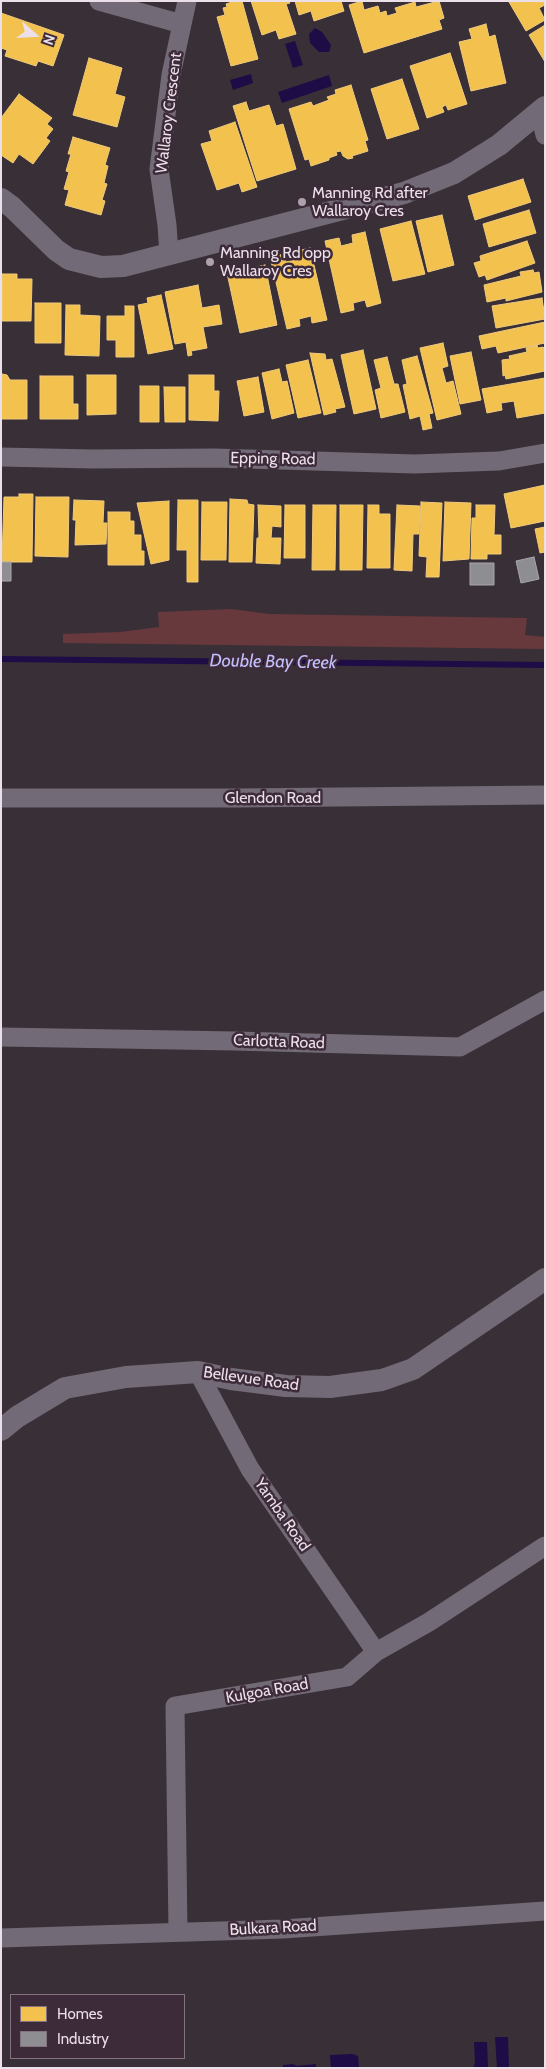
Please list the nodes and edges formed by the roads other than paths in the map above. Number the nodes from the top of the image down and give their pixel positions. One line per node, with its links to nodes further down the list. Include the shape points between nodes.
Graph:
1 (99, 1): 3 (street)
2 (187, 1): 3 (street, Wallaroy Crescent)
3 (182, 24): 7 (street, Wallaroy Crescent, via 170,75 159,169)
4 (542, 109): 5 (street); 7 (street, via 498,145 454,173 404,193)
5 (545, 136)
6 (1, 199): 7 (street, via 69,259 101,267 123,266)
7 (169, 255)
8 (545, 453): 9 (street, Epping Road, via 499,461 415,464 214,458)
9 (1, 457)
10 (545, 796): 11 (street, Glendon Road)
11 (1, 798)
12 (545, 1000): 13 (street, Carlotta Road, via 460,1048)
13 (1, 1038)
14 (545, 1279): 15 (street, Bellevue Road, via 413,1369 382,1380 330,1386 286,1386)
15 (198, 1372): 16 (street, Bellevue Road, via 126,1377 65,1388); 18 (street, Yamba Road, via 250,1469)
16 (1, 1430)
17 (545, 1546): 18 (street, Kulgoa Road, via 429,1622)
18 (376, 1652): 20 (street, Kulgoa Road, via 347,1678 175,1706)
19 (545, 1911): 20 (street, Bulkara Road, via 283,1929)
20 (178, 1932): 21 (street, Bulkara Road)
21 (1, 1938)

